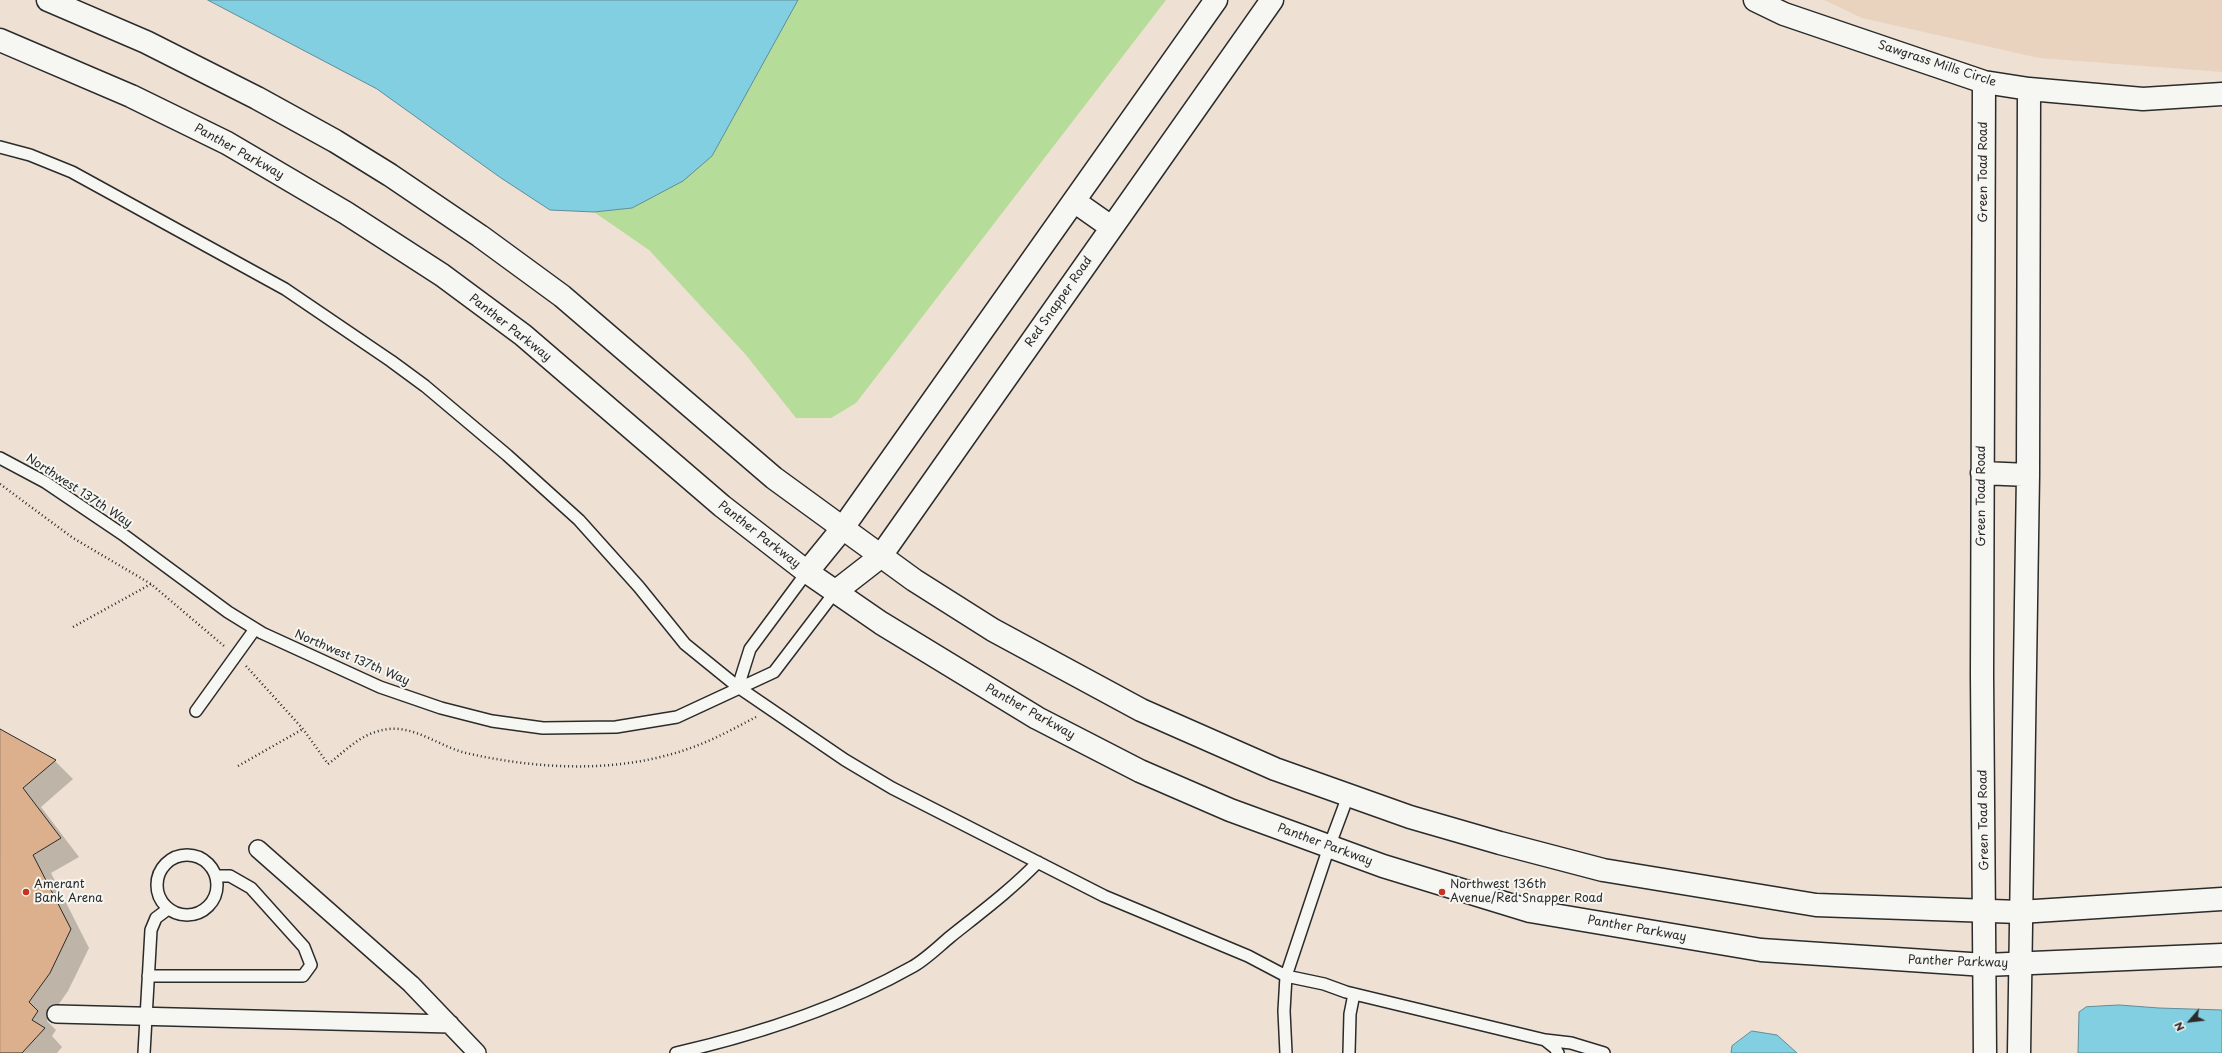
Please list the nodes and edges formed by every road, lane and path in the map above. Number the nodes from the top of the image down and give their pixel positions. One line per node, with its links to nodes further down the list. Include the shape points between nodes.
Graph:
1 (48, 0): 16 (main road, via 146,42 257,98 335,141 435,204 562,296 757,464)
2 (1216, 0): 10 (main road)
3 (1272, 0): 11 (main road, Red Snapper Road)
4 (1755, 0): 6 (main road, Sawgrass Mills Circle, via 1784,14)
5 (0, 40): 18 (main road, Panther Parkway, via 131,96 227,143 442,275 523,335 700,487)
6 (1984, 82): 7 (main road, Sawgrass Mills Circle); 13 (main road, Green Toad Road)
7 (2029, 89): 8 (main road, Sawgrass Mills Circle, via 2143,99); 14 (main road)
8 (2222, 94)
9 (0, 147): 24 (lane, via 30,155 72,172 285,289 391,361 507,455 579,520 686,644)
10 (1074, 201): 11 (main road); 16 (main road)
11 (1111, 227): 17 (main road, Red Snapper Road)
12 (0, 458): 22 (lane, Northwest 137th Way, via 52,486)
13 (1982, 473): 14 (main road); 36 (main road, Green Toad Road)
14 (2028, 475): 37 (main road)
15 (0, 484): 19 (path, via 73,538)
16 (842, 528): 17 (main road); 18 (main road)
17 (880, 557): 20 (main road, Red Snapper Road); 29 (main road, via 993,630 1142,710 1251,759)
18 (807, 572): 20 (main road, Panther Parkway); 24 (lane, via 750,649)
19 (152, 584): 21 (path); 23 (path)
20 (835, 592): 24 (lane, Northwest 137th Way, via 774,672); 30 (main road, Panther Parkway, via 925,652 1038,718 1190,793)
21 (73, 627)
22 (255, 628): 23 (lane); 24 (lane, Northwest 137th Way, via 380,687 441,708 492,721 543,728 616,727 677,717)
23 (236, 656): 26 (lane); 27 (path)
24 (738, 687): 25 (lane)
25 (770, 710): 27 (path, via 696,746 654,758 609,765 557,766 510,762 464,752 404,728 371,732 356,740 328,764); 32 (lane, via 892,788)
26 (196, 711)
27 (303, 729): 28 (path)
28 (238, 766)
29 (1348, 796): 30 (lane); 36 (main road, via 1448,829 1603,870 1816,905)
30 (1328, 847): 40 (main road, Panther Parkway, via 1403,873 1530,911 1761,950); 42 (lane)
31 (258, 849): 46 (street, via 411,984)
32 (1038, 862): 42 (lane, via 1104,896 1248,956); 50 (lane, via 913,967 844,1000 772,1025)
33 (216, 876): 35 (lane, via 215,898 204,910 189,916); 35 (lane, via 210,866 191,855 169,860 161,868 157,884 160,900); 41 (lane, via 230,876 250,888 304,946 311,965 303,976)
34 (2222, 899): 37 (main road)
35 (168, 909): 41 (lane, via 156,918 150,930)
36 (1985, 911): 37 (main road); 40 (main road, Green Toad Road)
37 (2020, 912): 39 (main road)
38 (2222, 954): 39 (main road, Panther Parkway)
39 (2020, 964): 40 (main road, Panther Parkway); 56 (main road)
40 (1985, 965): 55 (main road, Green Toad Road)
41 (148, 976): 45 (lane)
42 (1286, 976): 43 (lane); 51 (lane)
43 (1354, 994): 47 (lane); 52 (lane, via 1350,1014)
44 (56, 1014): 45 (street)
45 (146, 1016): 46 (street); 48 (lane)
46 (450, 1024): 49 (street)
47 (1545, 1040): 53 (lane); 54 (lane, via 1571,1043)
48 (144, 1053)
49 (477, 1053)
50 (676, 1053)
51 (1286, 1053)
52 (1349, 1053)
53 (1558, 1053)
54 (1604, 1053)
55 (1985, 1053)
56 (2019, 1053)

